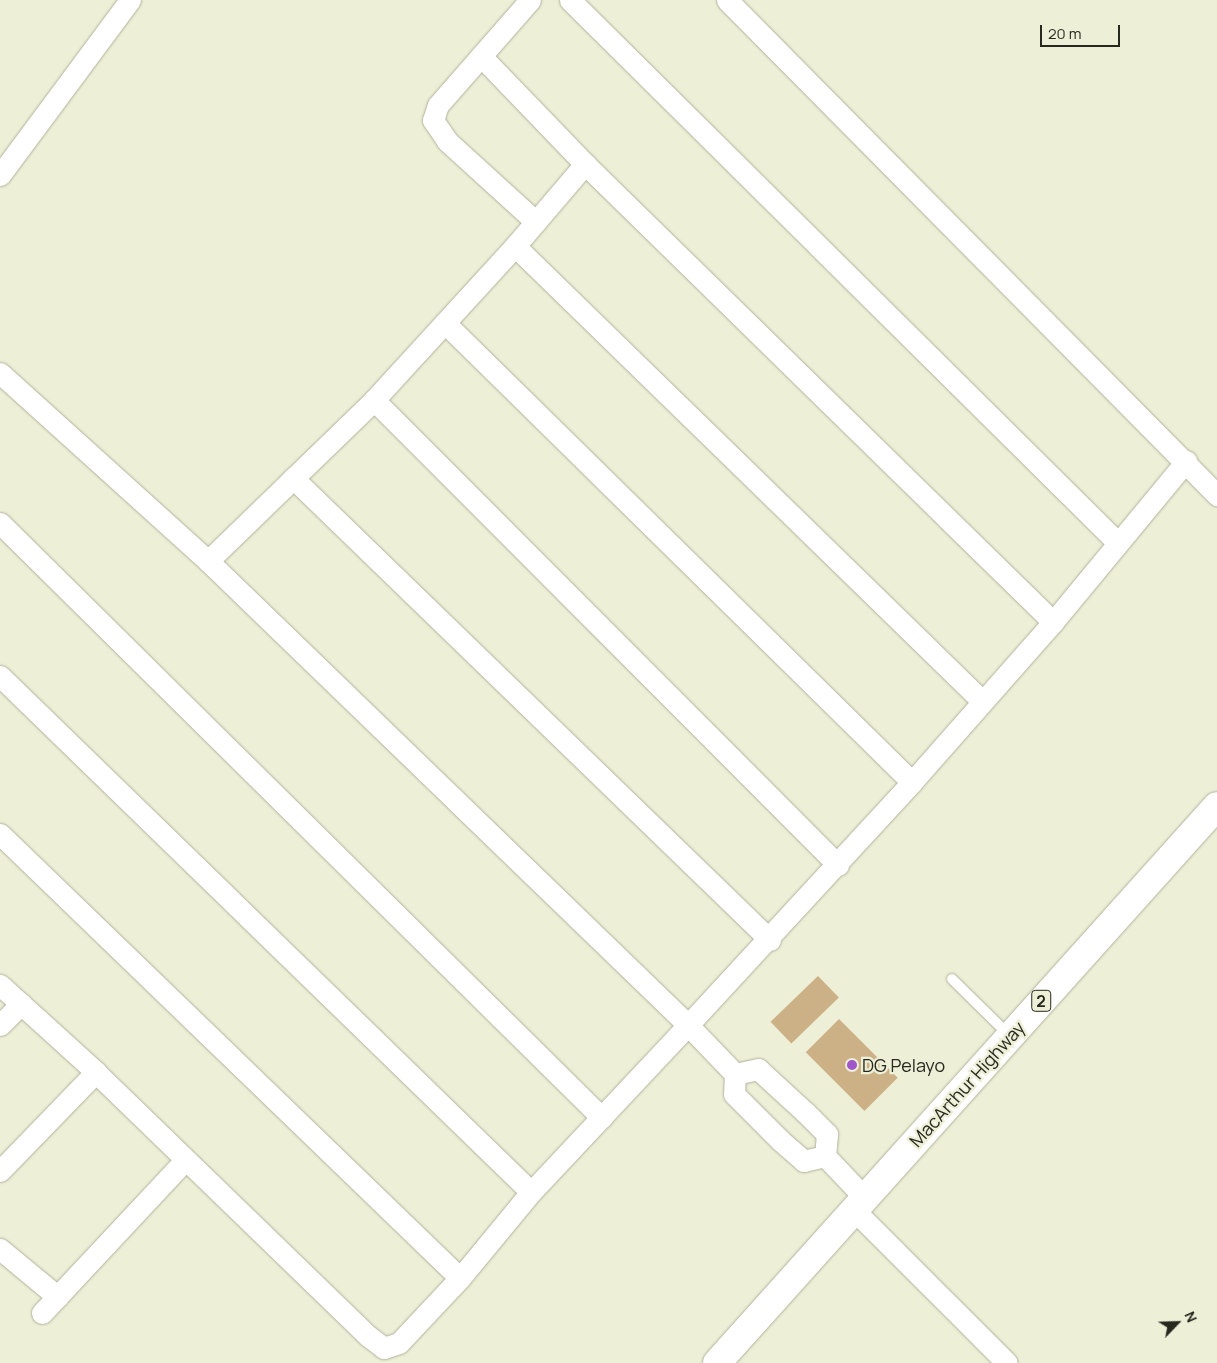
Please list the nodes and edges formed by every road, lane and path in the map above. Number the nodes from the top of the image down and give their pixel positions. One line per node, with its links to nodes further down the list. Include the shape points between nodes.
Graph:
1 (130, 0): 7 (street)
2 (530, 0): 5 (street)
3 (570, 0): 17 (street)
4 (727, 0): 13 (street)
5 (481, 56): 6 (street); 8 (street, via 438,105 433,120 447,141)
6 (585, 164): 8 (street); 19 (street)
7 (0, 175)
8 (536, 222): 9 (street)
9 (515, 246): 10 (street); 21 (street)
10 (445, 323): 12 (street); 22 (street)
11 (1, 376): 18 (street)
12 (374, 400): 14 (street); 25 (street)
13 (1186, 461): 15 (street); 17 (street)
14 (293, 478): 18 (street); 26 (street)
15 (1217, 495)
16 (0, 523): 35 (street)
17 (1116, 542): 19 (street)
18 (208, 561): 31 (street)
19 (1053, 622): 21 (street)
20 (0, 676): 39 (street)
21 (982, 701): 22 (street)
22 (912, 782): 25 (street)
23 (1217, 806): 32 (highway, MacArthur Highway / 2)
24 (0, 834): 42 (street)
25 (838, 865): 26 (street)
26 (770, 940): 31 (street)
27 (952, 979): 32 (lane)
28 (0, 985): 29 (street)
29 (21, 1004): 30 (street); 33 (street)
30 (0, 1025)
31 (688, 1025): 34 (street); 35 (street)
32 (1010, 1036): 40 (highway, MacArthur Highway / 2)
33 (96, 1072): 37 (street); 38 (street)
34 (735, 1074): 36 (street, via 734,1094 781,1141 804,1161); 36 (street, via 758,1069 826,1134)
35 (602, 1118): 39 (street)
36 (825, 1156): 40 (street)
37 (184, 1161): 42 (street, via 384,1348 399,1342); 43 (street)
38 (0, 1171)
39 (532, 1192): 42 (street)
40 (860, 1204): 45 (highway, MacArthur Highway / 2); 46 (street)
41 (0, 1249): 43 (street)
42 (460, 1278)
43 (58, 1297): 44 (street)
44 (42, 1313)
45 (717, 1363)
46 (1007, 1363)

